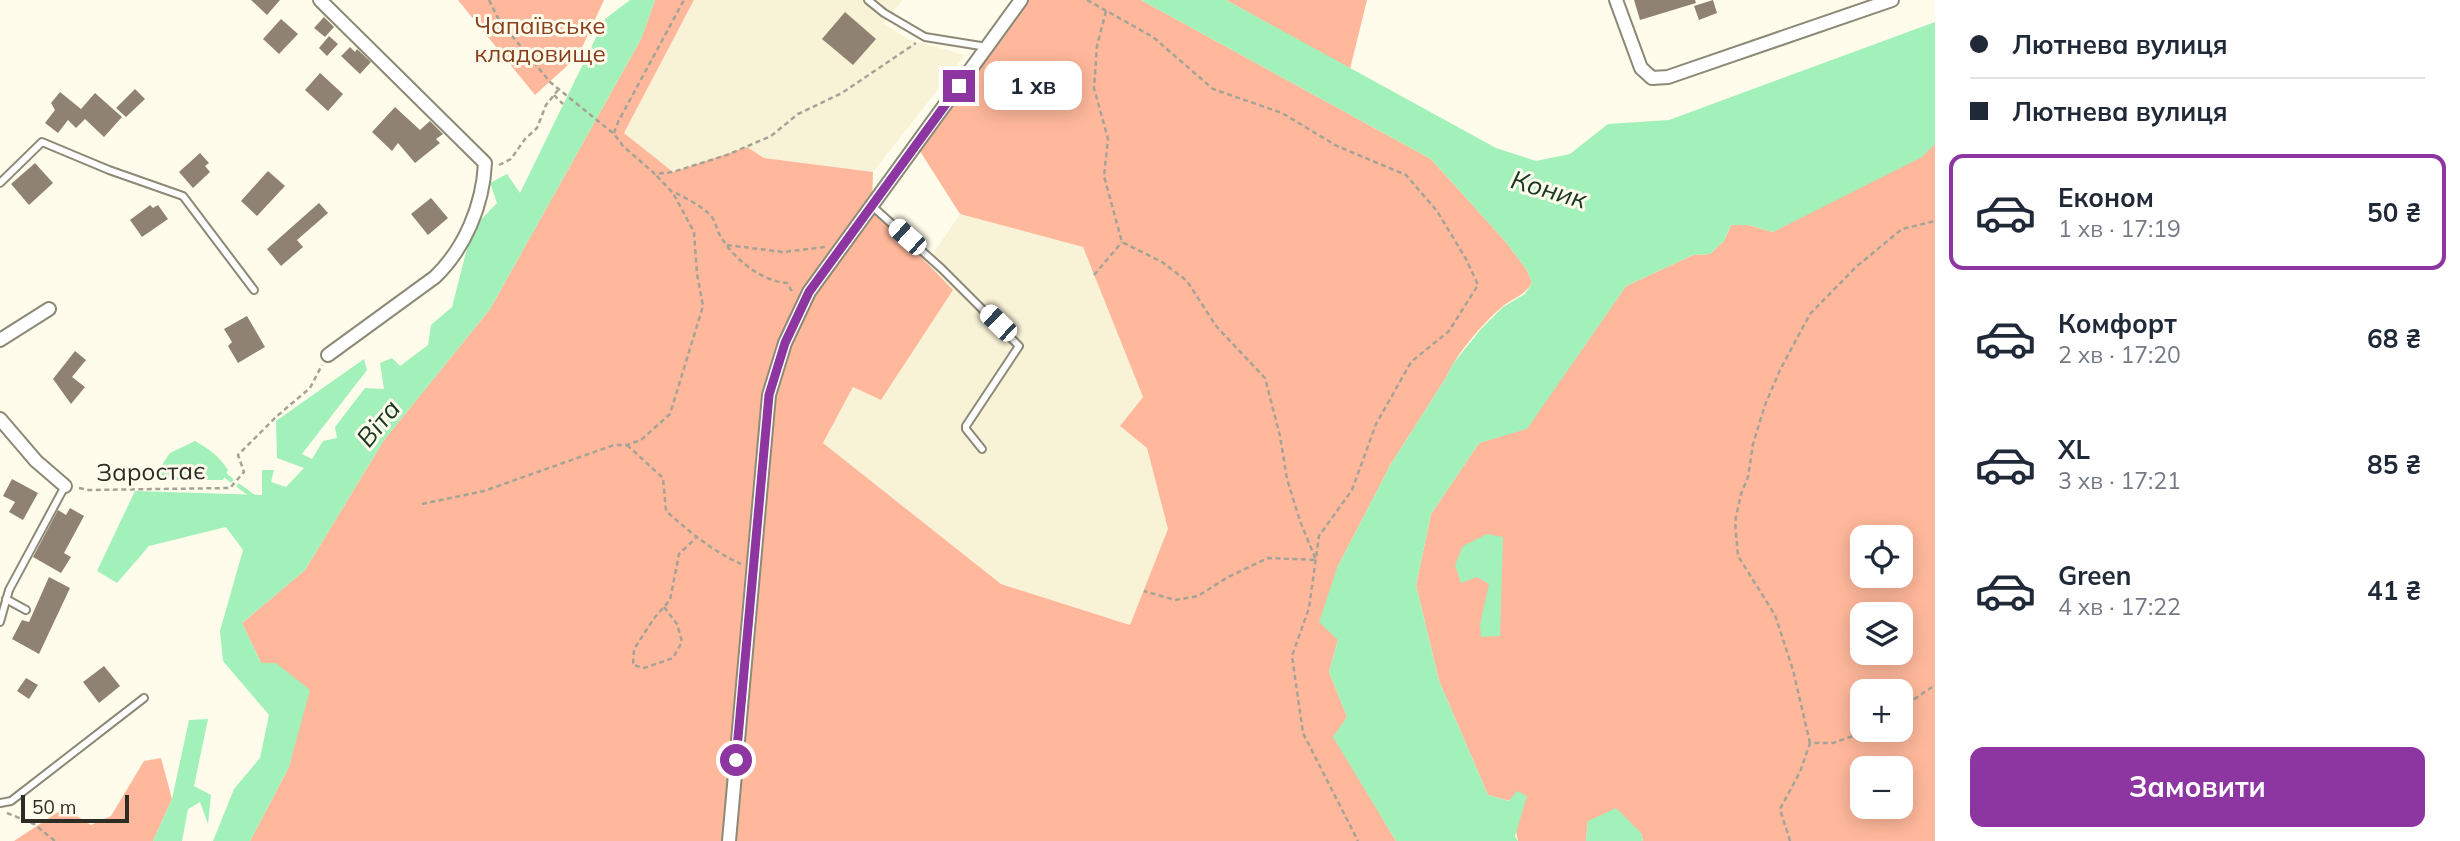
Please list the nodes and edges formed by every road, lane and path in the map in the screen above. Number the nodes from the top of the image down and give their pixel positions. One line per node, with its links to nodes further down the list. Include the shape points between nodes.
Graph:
1 (320, 0): 16 (street)
2 (489, 0): 12 (path, via 499,20)
3 (684, 0): 15 (path)
4 (868, 0): 10 (lane)
5 (1021, 0): 11 (street)
6 (1087, 0): 9 (path)
7 (1616, 0): 8 (street, via 1641,68 1652,78 1668,78)
8 (1892, 0)
9 (1106, 11): 22 (path, via 1097,46 1094,88 1108,139 1104,176); 37 (path, via 1153,37 1213,89 1282,113 1337,146 1406,175 1437,211 1478,285 1449,331 1411,362 1376,424 1352,490 1319,536)
10 (925, 37): 11 (lane); 17 (path, via 842,93 798,114 771,136 673,172)
11 (987, 47): 20 (street)
12 (558, 90): 13 (path); 15 (path)
13 (554, 95): 14 (path); 16 (path, via 537,128 511,159)
14 (563, 104)
15 (614, 134): 17 (path)
16 (485, 163): 30 (street, via 484,186 472,222 450,262)
17 (655, 174): 19 (path)
18 (0, 183): 26 (lane, via 42,142 183,197)
19 (673, 192): 24 (path, via 712,216); 32 (path, via 694,232 703,306 670,414 641,440)
20 (872, 206): 23 (street); 33 (lane, via 1019,346 966,426)
21 (1935, 221): 48 (path, via 1902,229 1810,314 1765,405 1739,503 1735,522 1738,556 1775,615)
22 (1122, 242): 25 (path); 37 (path, via 1163,262 1187,281 1216,326 1265,378 1287,479)
23 (844, 244): 24 (path, via 783,252); 28 (street, via 809,292)
24 (727, 245): 28 (path, via 750,269 786,284 795,296)
25 (1094, 275)
26 (254, 290)
27 (49, 309): 29 (street)
28 (798, 316): 38 (street, via 769,395)
29 (0, 340)
30 (328, 355): 34 (path, Заростає, via 310,388 238,455 244,472 230,488 89,490)
31 (0, 419): 34 (street)
32 (626, 444): 35 (path, via 484,491); 36 (path, via 663,478 666,511)
33 (982, 449)
34 (65, 486): 40 (lane)
35 (422, 504)
36 (695, 538): 38 (path); 41 (path, via 679,554 670,600)
37 (1316, 560): 39 (path, via 1268,558 1198,596 1175,600); 53 (path, via 1309,608 1292,656 1303,733)
38 (754, 570): 52 (street)
39 (1144, 591)
40 (6, 599): 42 (lane); 43 (lane)
41 (663, 607): 41 (path, via 634,649 633,664 644,668 673,658 682,642 677,624)
42 (26, 610)
43 (0, 622)
44 (1935, 685): 46 (path)
45 (144, 698): 49 (lane, via 11,802)
46 (1913, 700)
47 (1850, 737): 48 (path)
48 (1810, 743): 54 (path, via 1780,809)
49 (0, 803)
50 (0, 810): 51 (path, via 34,824)
51 (55, 841)
52 (729, 841)
53 (1358, 841)
54 (1790, 841)

